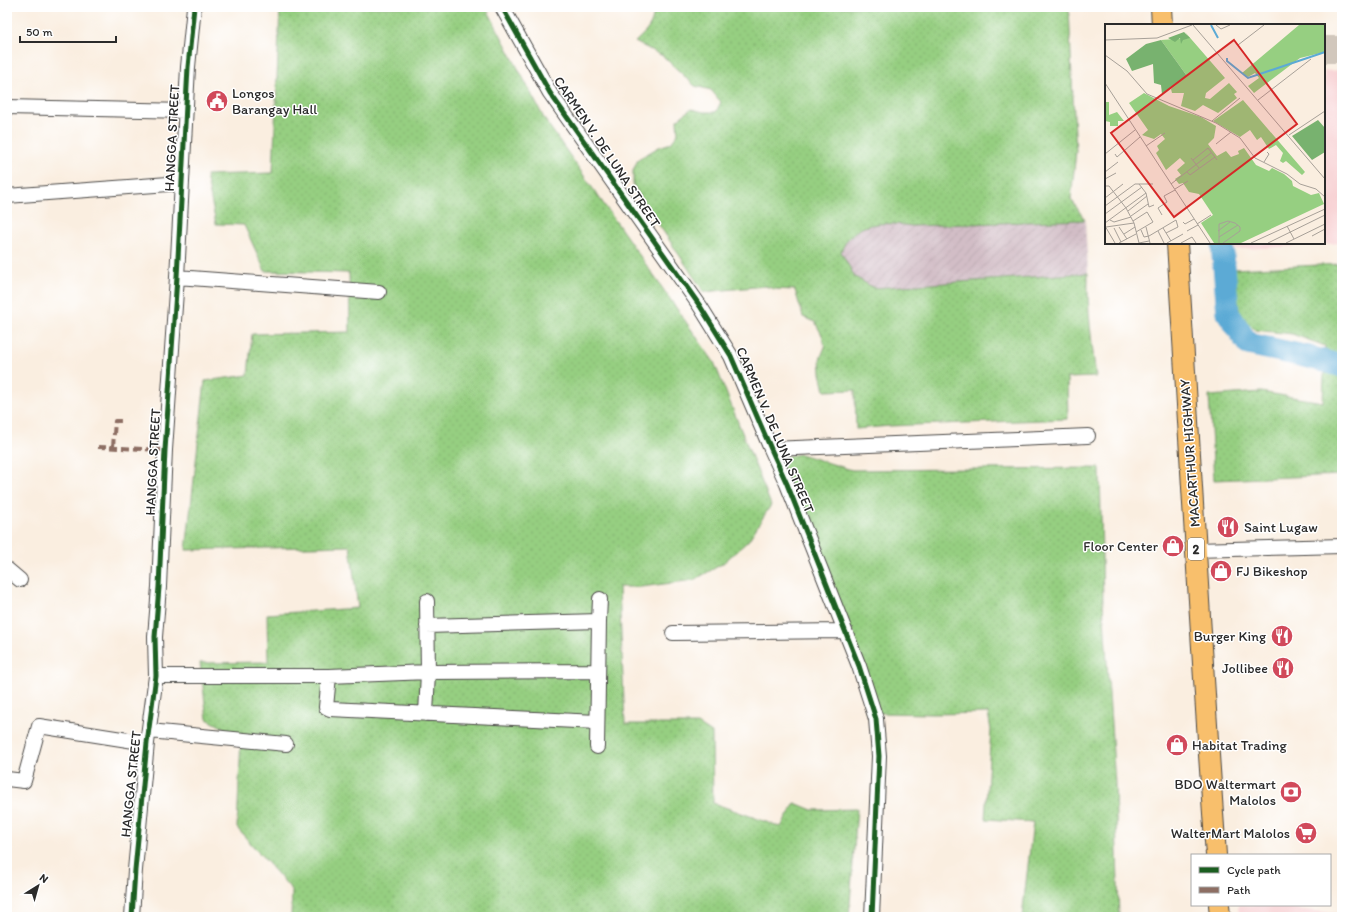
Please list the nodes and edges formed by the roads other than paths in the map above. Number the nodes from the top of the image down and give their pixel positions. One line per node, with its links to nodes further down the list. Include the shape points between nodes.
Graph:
1 (194, 7): 6 (street, HANGGA STREET)
2 (502, 7): 13 (street, CARMEN V. DE LUNA STREET, via 550,93 700,306 732,356)
3 (1161, 7): 4 (highway)
4 (1162, 24)
5 (7, 107): 6 (street)
6 (186, 111): 7 (street, HANGGA STREET)
7 (182, 184): 8 (street); 10 (street, HANGGA STREET)
8 (7, 196)
9 (1176, 244): 15 (highway, MACARTHUR HIGHWAY / 2)
10 (177, 277): 11 (street); 26 (street, HANGGA STREET, via 155,637)
11 (379, 292)
12 (1088, 436): 13 (street)
13 (771, 449): 22 (street, CARMEN V. DE LUNA STREET)
14 (1342, 546): 15 (street)
15 (1196, 550): 34 (highway, MACARTHUR HIGHWAY / 2)
16 (7, 570): 17 (street)
17 (13, 581)
18 (600, 599): 20 (street)
19 (426, 601): 21 (street)
20 (599, 621): 21 (street); 24 (street)
21 (427, 626): 25 (street)
22 (844, 631): 23 (street); 37 (street, CARMEN V. DE LUNA STREET, via 859,666 876,720 878,756)
23 (673, 633)
24 (598, 671): 25 (street); 29 (street)
25 (428, 672): 27 (street); 28 (street)
26 (156, 676): 27 (street); 30 (street, HANGGA STREET)
27 (329, 676): 28 (street, via 326,707 330,709)
28 (426, 714): 29 (street)
29 (598, 722): 32 (street)
30 (148, 737): 31 (street); 33 (street, via 39,726 24,781); 36 (street, HANGGA STREET)
31 (286, 744)
32 (597, 747)
33 (7, 779)
34 (1216, 854)
35 (1219, 906): 38 (highway)
36 (132, 917)
37 (872, 917)
38 (1220, 917)

